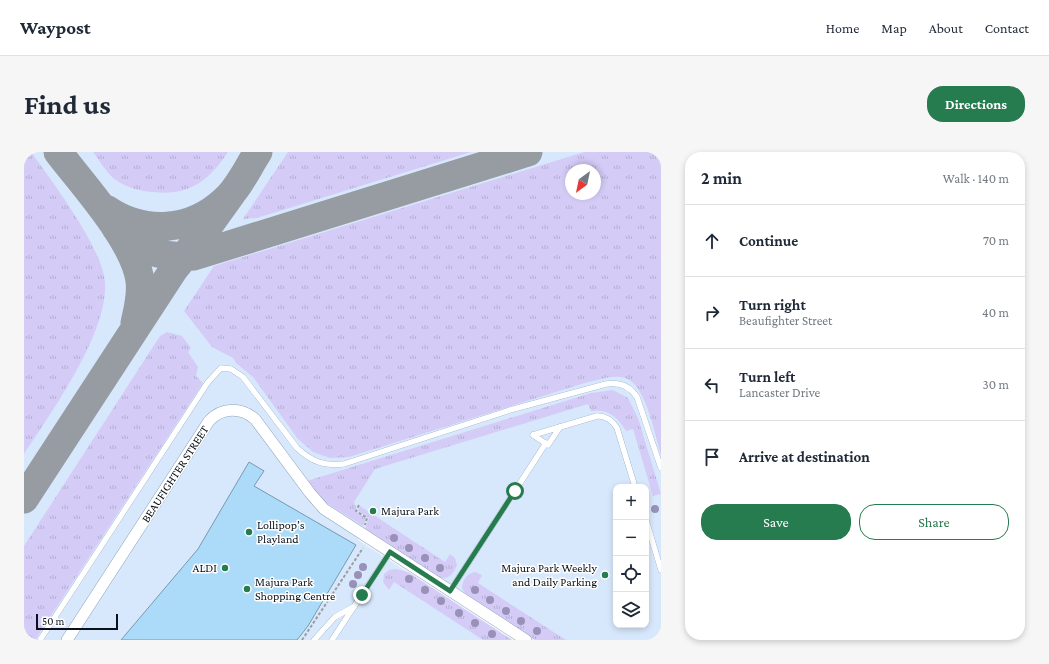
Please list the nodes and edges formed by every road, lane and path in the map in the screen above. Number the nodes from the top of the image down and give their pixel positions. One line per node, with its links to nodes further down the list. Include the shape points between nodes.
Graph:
1 (560, 426): 2 (lane); 2 (lane, via 533,435); 4 (lane, via 600,415 613,422)
2 (547, 444): 10 (lane)
3 (661, 468): 12 (lane, via 637,398 632,391 619,384 606,384 510,410 344,464 331,465 318,463 307,457 297,448 243,377 231,369 221,368 208,382)
4 (634, 484)
5 (359, 505): 7 (path, via 356,510 368,520)
6 (649, 530): 9 (lane)
7 (365, 535): 8 (street, BEAUFIGHTER STREET); 13 (street, BEAUFIGHTER STREET, via 319,504 255,419 242,411 227,410 209,421); 14 (path)
8 (390, 552): 10 (street, BEAUFIGHTER STREET); 11 (lane)
9 (661, 570)
10 (450, 591): 17 (street, BEAUFIGHTER STREET)
11 (353, 607): 15 (lane, via 335,617); 16 (lane)
12 (40, 640)
13 (67, 640)
14 (302, 640)
15 (314, 640)
16 (332, 640)
17 (526, 640)

